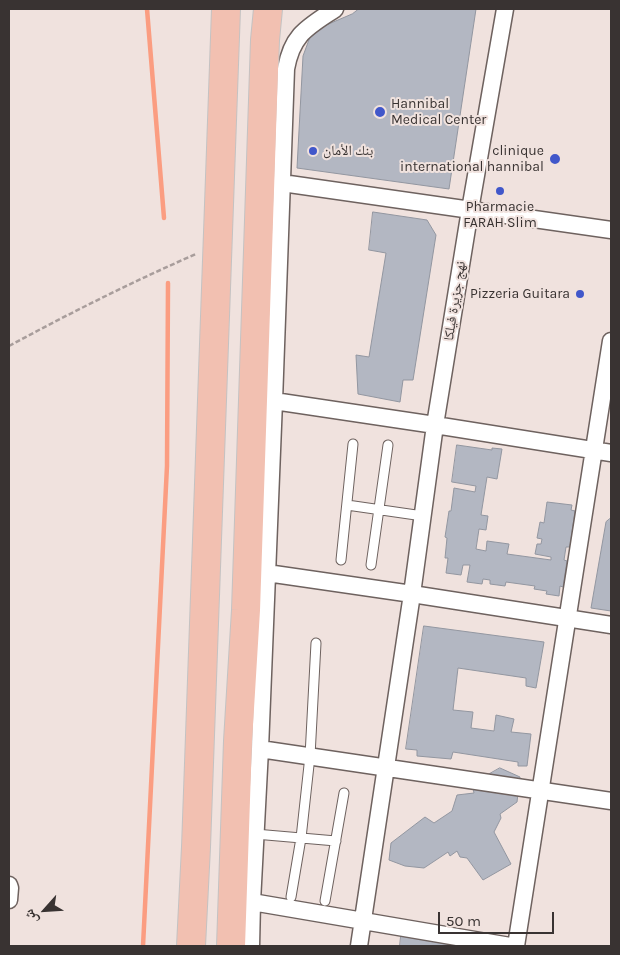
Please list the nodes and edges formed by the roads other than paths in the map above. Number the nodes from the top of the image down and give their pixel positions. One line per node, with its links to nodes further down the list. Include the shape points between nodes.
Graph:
1 (226, 9): 40 (highway)
2 (268, 9): 41 (highway)
3 (335, 9): 5 (street, via 304,30 288,56)
4 (505, 9): 6 (street, نهج جزيرة فيلكا)
5 (282, 183): 6 (street); 9 (street)
6 (470, 210): 7 (street); 10 (street, نهج جزيرة فيلكا)
7 (611, 230)
8 (611, 341): 13 (street)
9 (274, 401): 10 (street); 20 (street)
10 (435, 425): 13 (street); 17 (street, نهج جزيرة فيلكا)
11 (352, 444): 15 (lane)
12 (388, 446): 16 (lane)
13 (594, 450): 14 (street); 22 (street)
14 (611, 453)
15 (347, 505): 16 (lane); 18 (lane)
16 (379, 510): 17 (lane); 19 (lane)
17 (423, 516): 21 (street, نهج جزيرة فيلكا)
18 (342, 560)
19 (371, 565)
20 (267, 573): 21 (street); 25 (street)
21 (412, 594): 22 (street); 27 (street, نهج جزيرة فيلكا)
22 (567, 618): 23 (street); 28 (street)
23 (611, 625)
24 (316, 643): 26 (lane)
25 (260, 749): 26 (street); 31 (street)
26 (310, 756): 27 (street); 32 (lane)
27 (386, 767): 28 (street); 39 (street, نهج جزيرة فيلكا)
28 (540, 790): 30 (street); 45 (street)
29 (344, 793): 33 (lane)
30 (611, 801)
31 (256, 834): 32 (lane); 38 (street)
32 (300, 838): 33 (lane); 35 (lane)
33 (336, 841): 37 (lane)
34 (9, 885): 36 (street)
35 (291, 896)
36 (9, 900)
37 (326, 901)
38 (252, 902): 39 (street); 42 (street)
39 (363, 921): 43 (street, نهج جزيرة فيلكا); 44 (street)
40 (190, 946)
41 (231, 946)
42 (251, 946)
43 (359, 946)
44 (510, 946)
45 (516, 946)

